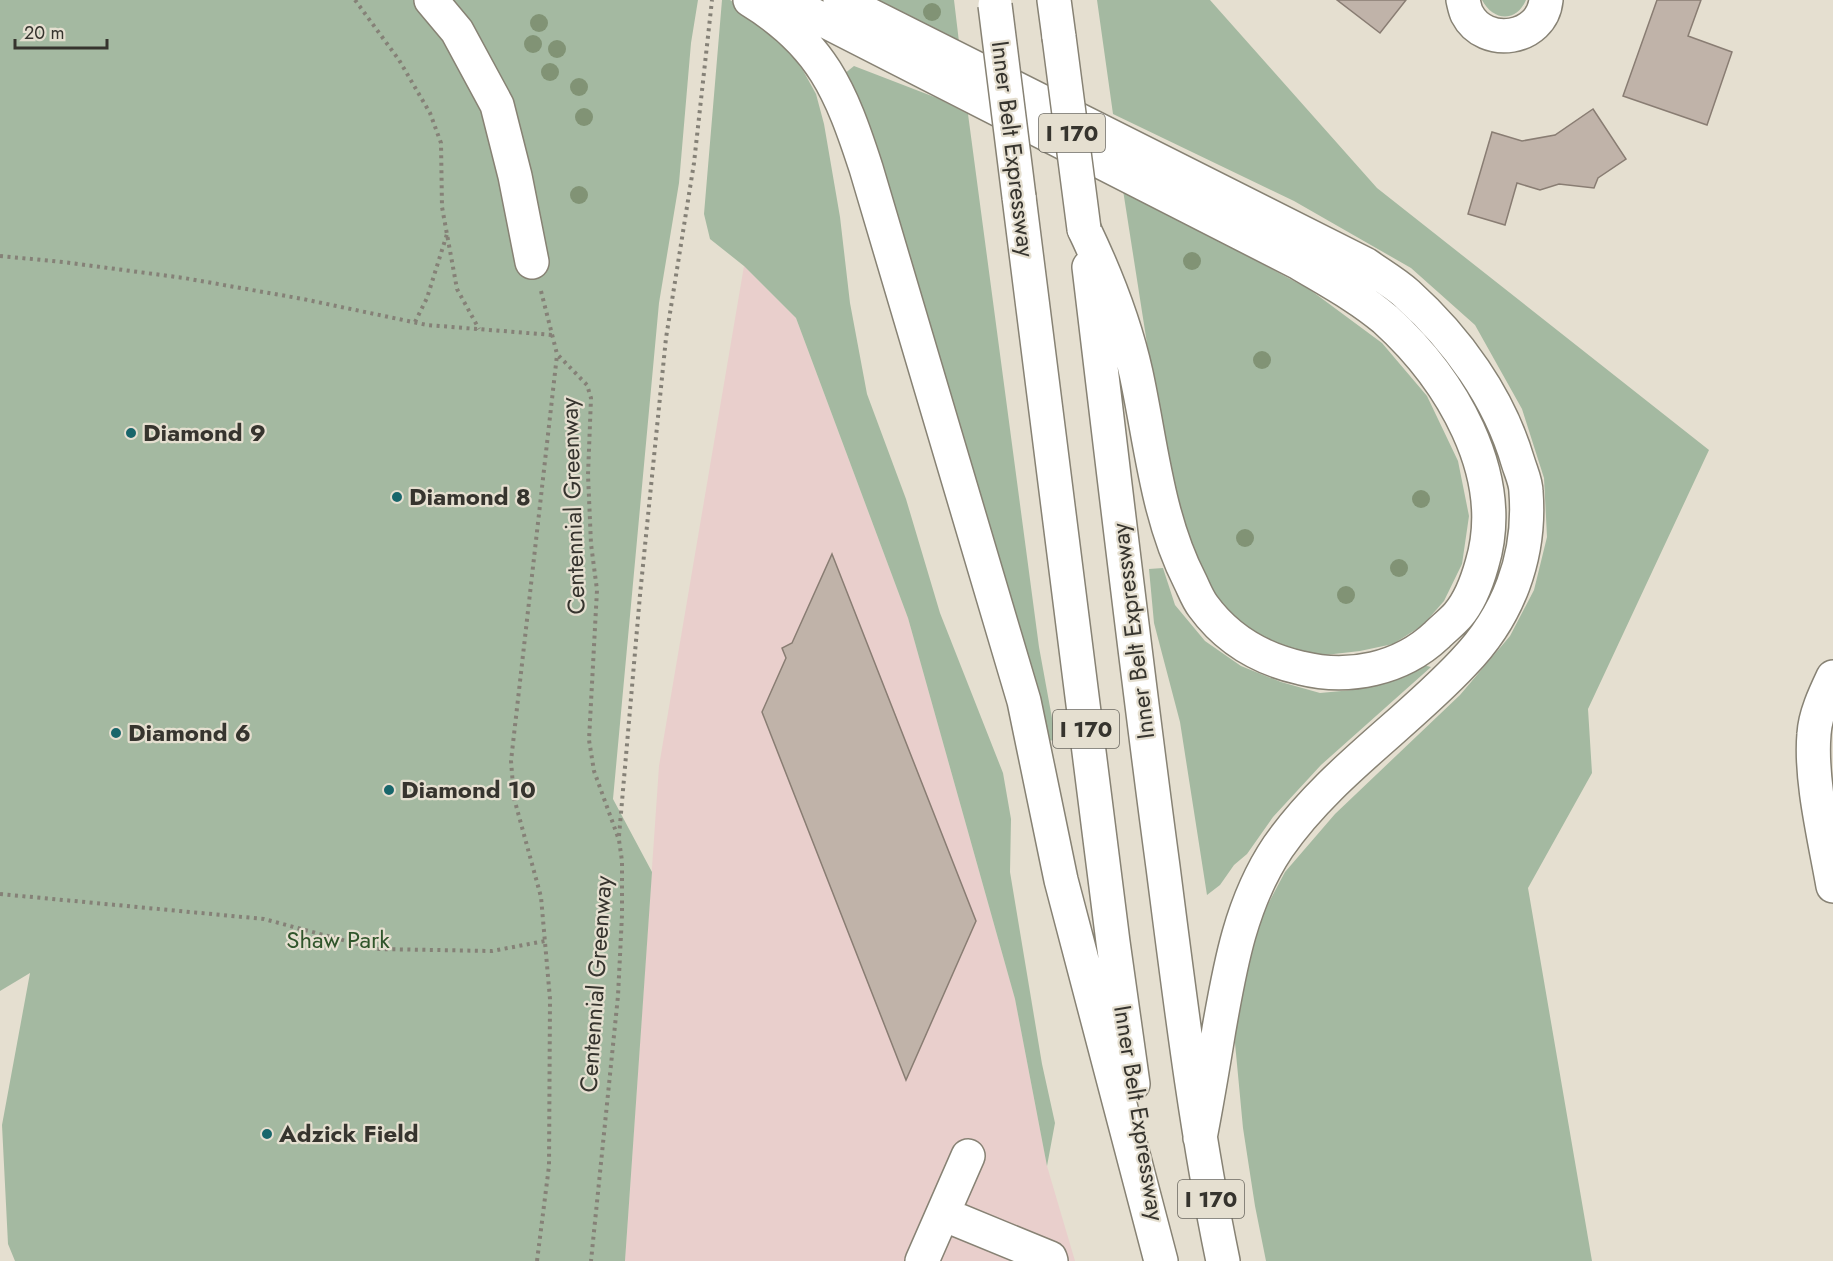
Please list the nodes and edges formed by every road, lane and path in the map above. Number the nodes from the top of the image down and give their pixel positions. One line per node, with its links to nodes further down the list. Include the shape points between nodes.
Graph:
1 (355, 0): 12 (path, via 399,60 430,113 441,143 442,207)
2 (431, 0): 14 (main road, via 457,31 497,105)
3 (712, 0): 20 (path, via 694,163 666,338)
4 (750, 0): 31 (main road, via 791,31 819,60 851,123 1024,701 1060,880)
5 (784, 0): 11 (main road, via 1299,263 1384,319 1420,354 1469,433 1483,469 1489,504 1488,546 1476,585 1458,615 1426,646 1392,664 1355,673 1322,674 1252,651 1222,629 1201,603 1171,536 1122,322 1105,272)
6 (840, 0): 24 (main road, via 1365,264 1406,293 1443,330 1478,374 1515,449 1526,490 1525,542 1515,586 1494,626 1464,663 1312,806 1279,847 1261,878 1238,935)
7 (1054, 0): 11 (main road, Inner Belt Expressway / I 170, bridge)
8 (1463, 0): 9 (main road, via 1467,14 1477,26 1509,37 1536,23)
9 (1546, 0)
10 (995, 3): 31 (main road, Inner Belt Expressway / I 170, bridge, via 1113,942)
11 (1084, 229): 24 (main road, Inner Belt Expressway / I 170)
12 (447, 234): 15 (path, via 427,298); 16 (path, via 458,289)
13 (0, 256): 15 (path, via 184,278)
14 (532, 262): 17 (path)
15 (415, 322): 16 (path)
16 (479, 329): 17 (path)
17 (554, 335): 18 (path)
18 (557, 354): 20 (path, Centennial Greenway, via 587,385 591,398 589,486 597,590 589,740 594,771); 23 (path, via 511,761 514,798 541,897)
19 (1833, 677): 21 (main road, via 1814,733 1816,785)
20 (619, 840): 28 (path, Centennial Greenway, via 619,984)
21 (1833, 886)
22 (0, 894): 23 (path, via 264,919 376,949 492,951)
23 (545, 941): 27 (path, via 550,999 549,1166)
24 (1200, 1138): 32 (main road, Inner Belt Expressway / I 170)
25 (968, 1156): 26 (main road)
26 (943, 1214): 29 (main road); 30 (main road)
27 (537, 1261)
28 (591, 1261)
29 (922, 1261)
30 (1051, 1261)
31 (1162, 1261)
32 (1223, 1261)

